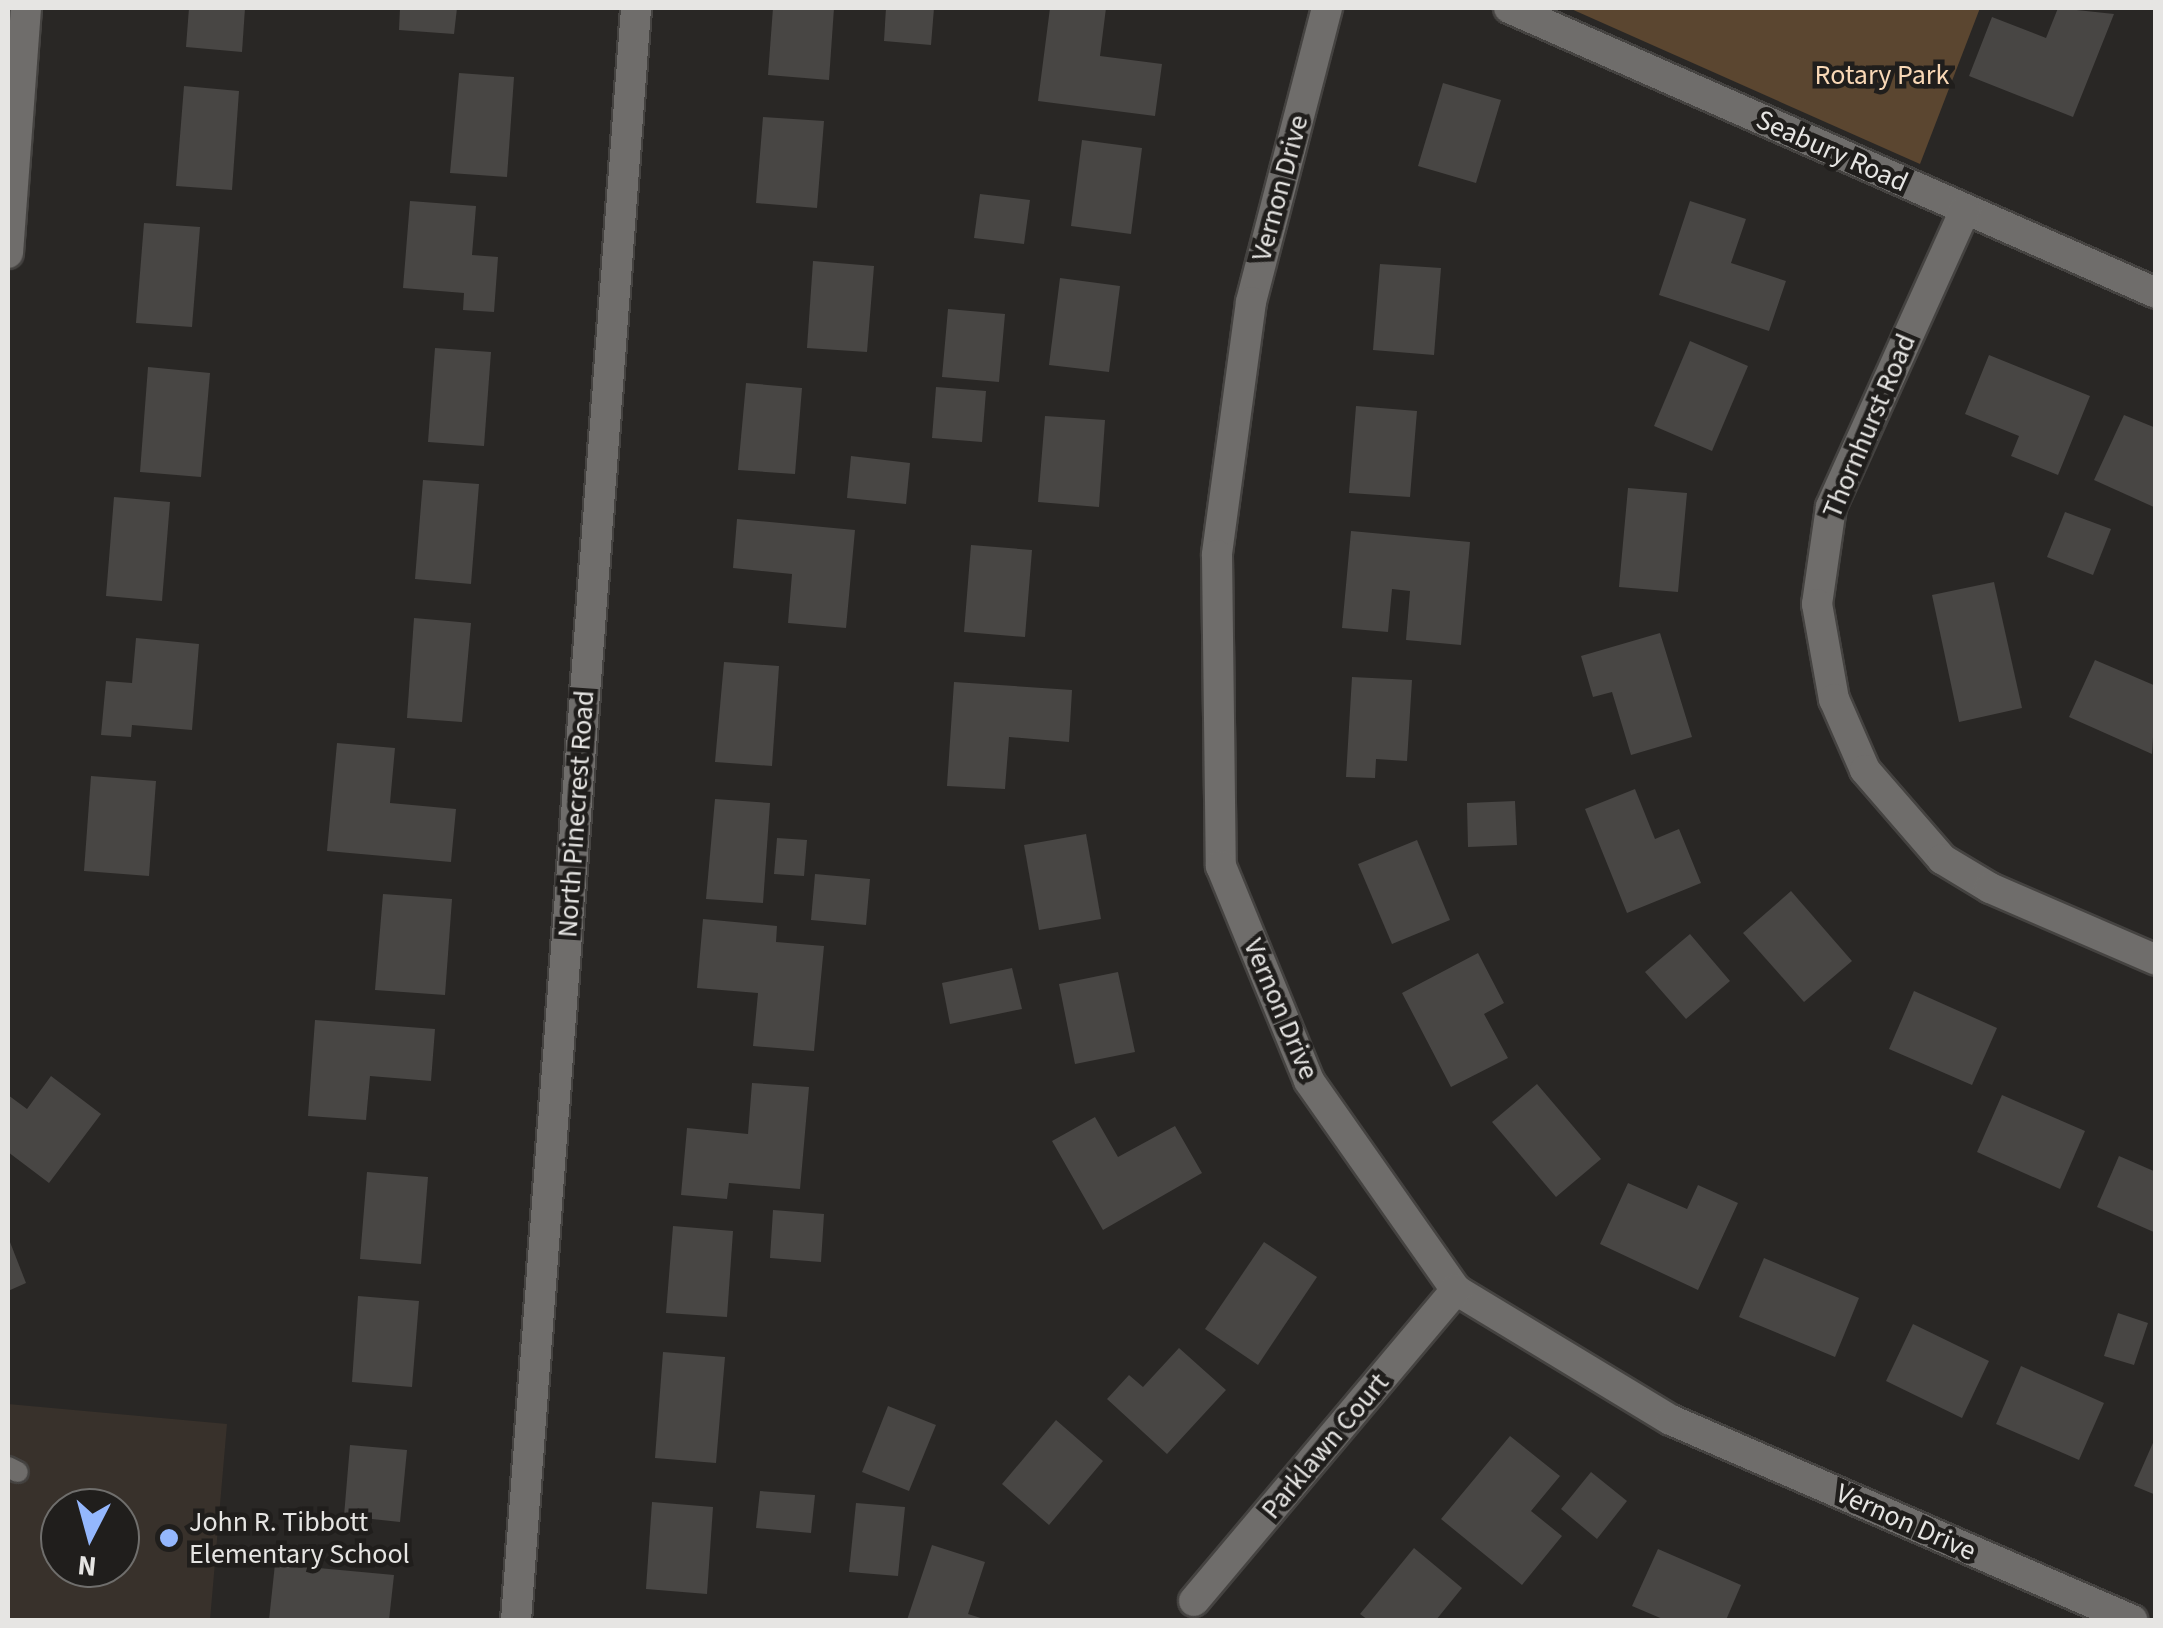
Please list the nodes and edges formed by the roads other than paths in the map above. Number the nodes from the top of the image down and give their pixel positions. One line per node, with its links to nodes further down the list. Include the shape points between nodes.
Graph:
1 (26, 8): 6 (street)
2 (636, 8): 11 (street, North Pinecrest Road)
3 (1327, 8): 9 (street, Vernon Drive, via 1250,302 1217,555 1220,866 1309,1082)
4 (1509, 8): 5 (street, Seabury Road)
5 (1966, 210): 7 (street, Seabury Road); 8 (street, Thornhurst Road, via 1831,507 1817,604 1834,699 1865,770 1942,859 1990,888)
6 (8, 253)
7 (2156, 293)
8 (2156, 960)
9 (1456, 1290): 10 (street, Parklawn Court); 12 (street, Vernon Drive, via 1671,1420)
10 (1194, 1601)
11 (516, 1620)
12 (2132, 1620)

